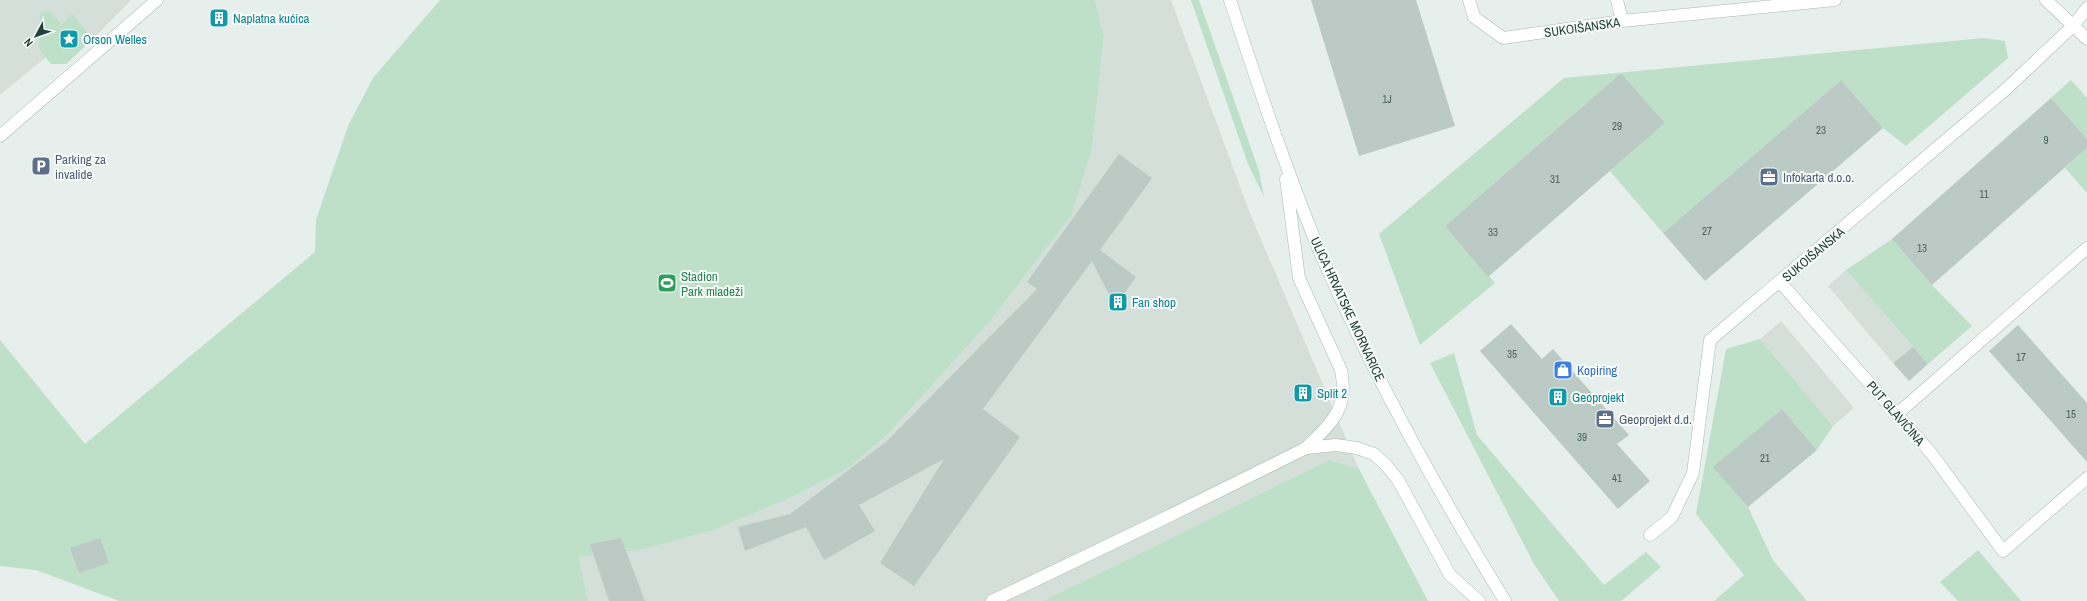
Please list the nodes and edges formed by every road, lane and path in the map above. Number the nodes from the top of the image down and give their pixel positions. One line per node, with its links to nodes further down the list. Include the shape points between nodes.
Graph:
1 (157, 0): 11 (street)
2 (1230, 0): 12 (street, ULICA HRVATSKE MORNARICE)
3 (1469, 0): 8 (street, SUKOIŠANSKA, via 1474,17 1503,38)
4 (1617, 0): 8 (street)
5 (1835, 0): 8 (street, SUKOIŠANSKA)
6 (2046, 0): 9 (street)
7 (2087, 8): 9 (street, SUKOIŠANSKA)
8 (1622, 21)
9 (2073, 26): 10 (street); 14 (street, SUKOIŠANSKA, via 2005,90)
10 (2087, 39)
11 (0, 136)
12 (1284, 162): 16 (street, via 1299,278 1341,370 1344,386 1338,412); 21 (street, ULICA HRVATSKE MORNARICE, via 1318,246 1395,409)
13 (2087, 248): 15 (street)
14 (1780, 282): 15 (street, PUT GLAVIČINA); 18 (street, SUKOIŠANSKA, via 1710,340 1693,473 1672,517)
15 (1897, 414): 17 (street, PUT GLAVIČINA, via 1931,452 2003,551)
16 (1306, 448): 19 (street, via 1159,522); 20 (street, via 1336,445 1374,454 1398,480 1450,575)
17 (2087, 478)
18 (1650, 535)
19 (992, 601)
20 (1479, 601)
21 (1505, 601)

